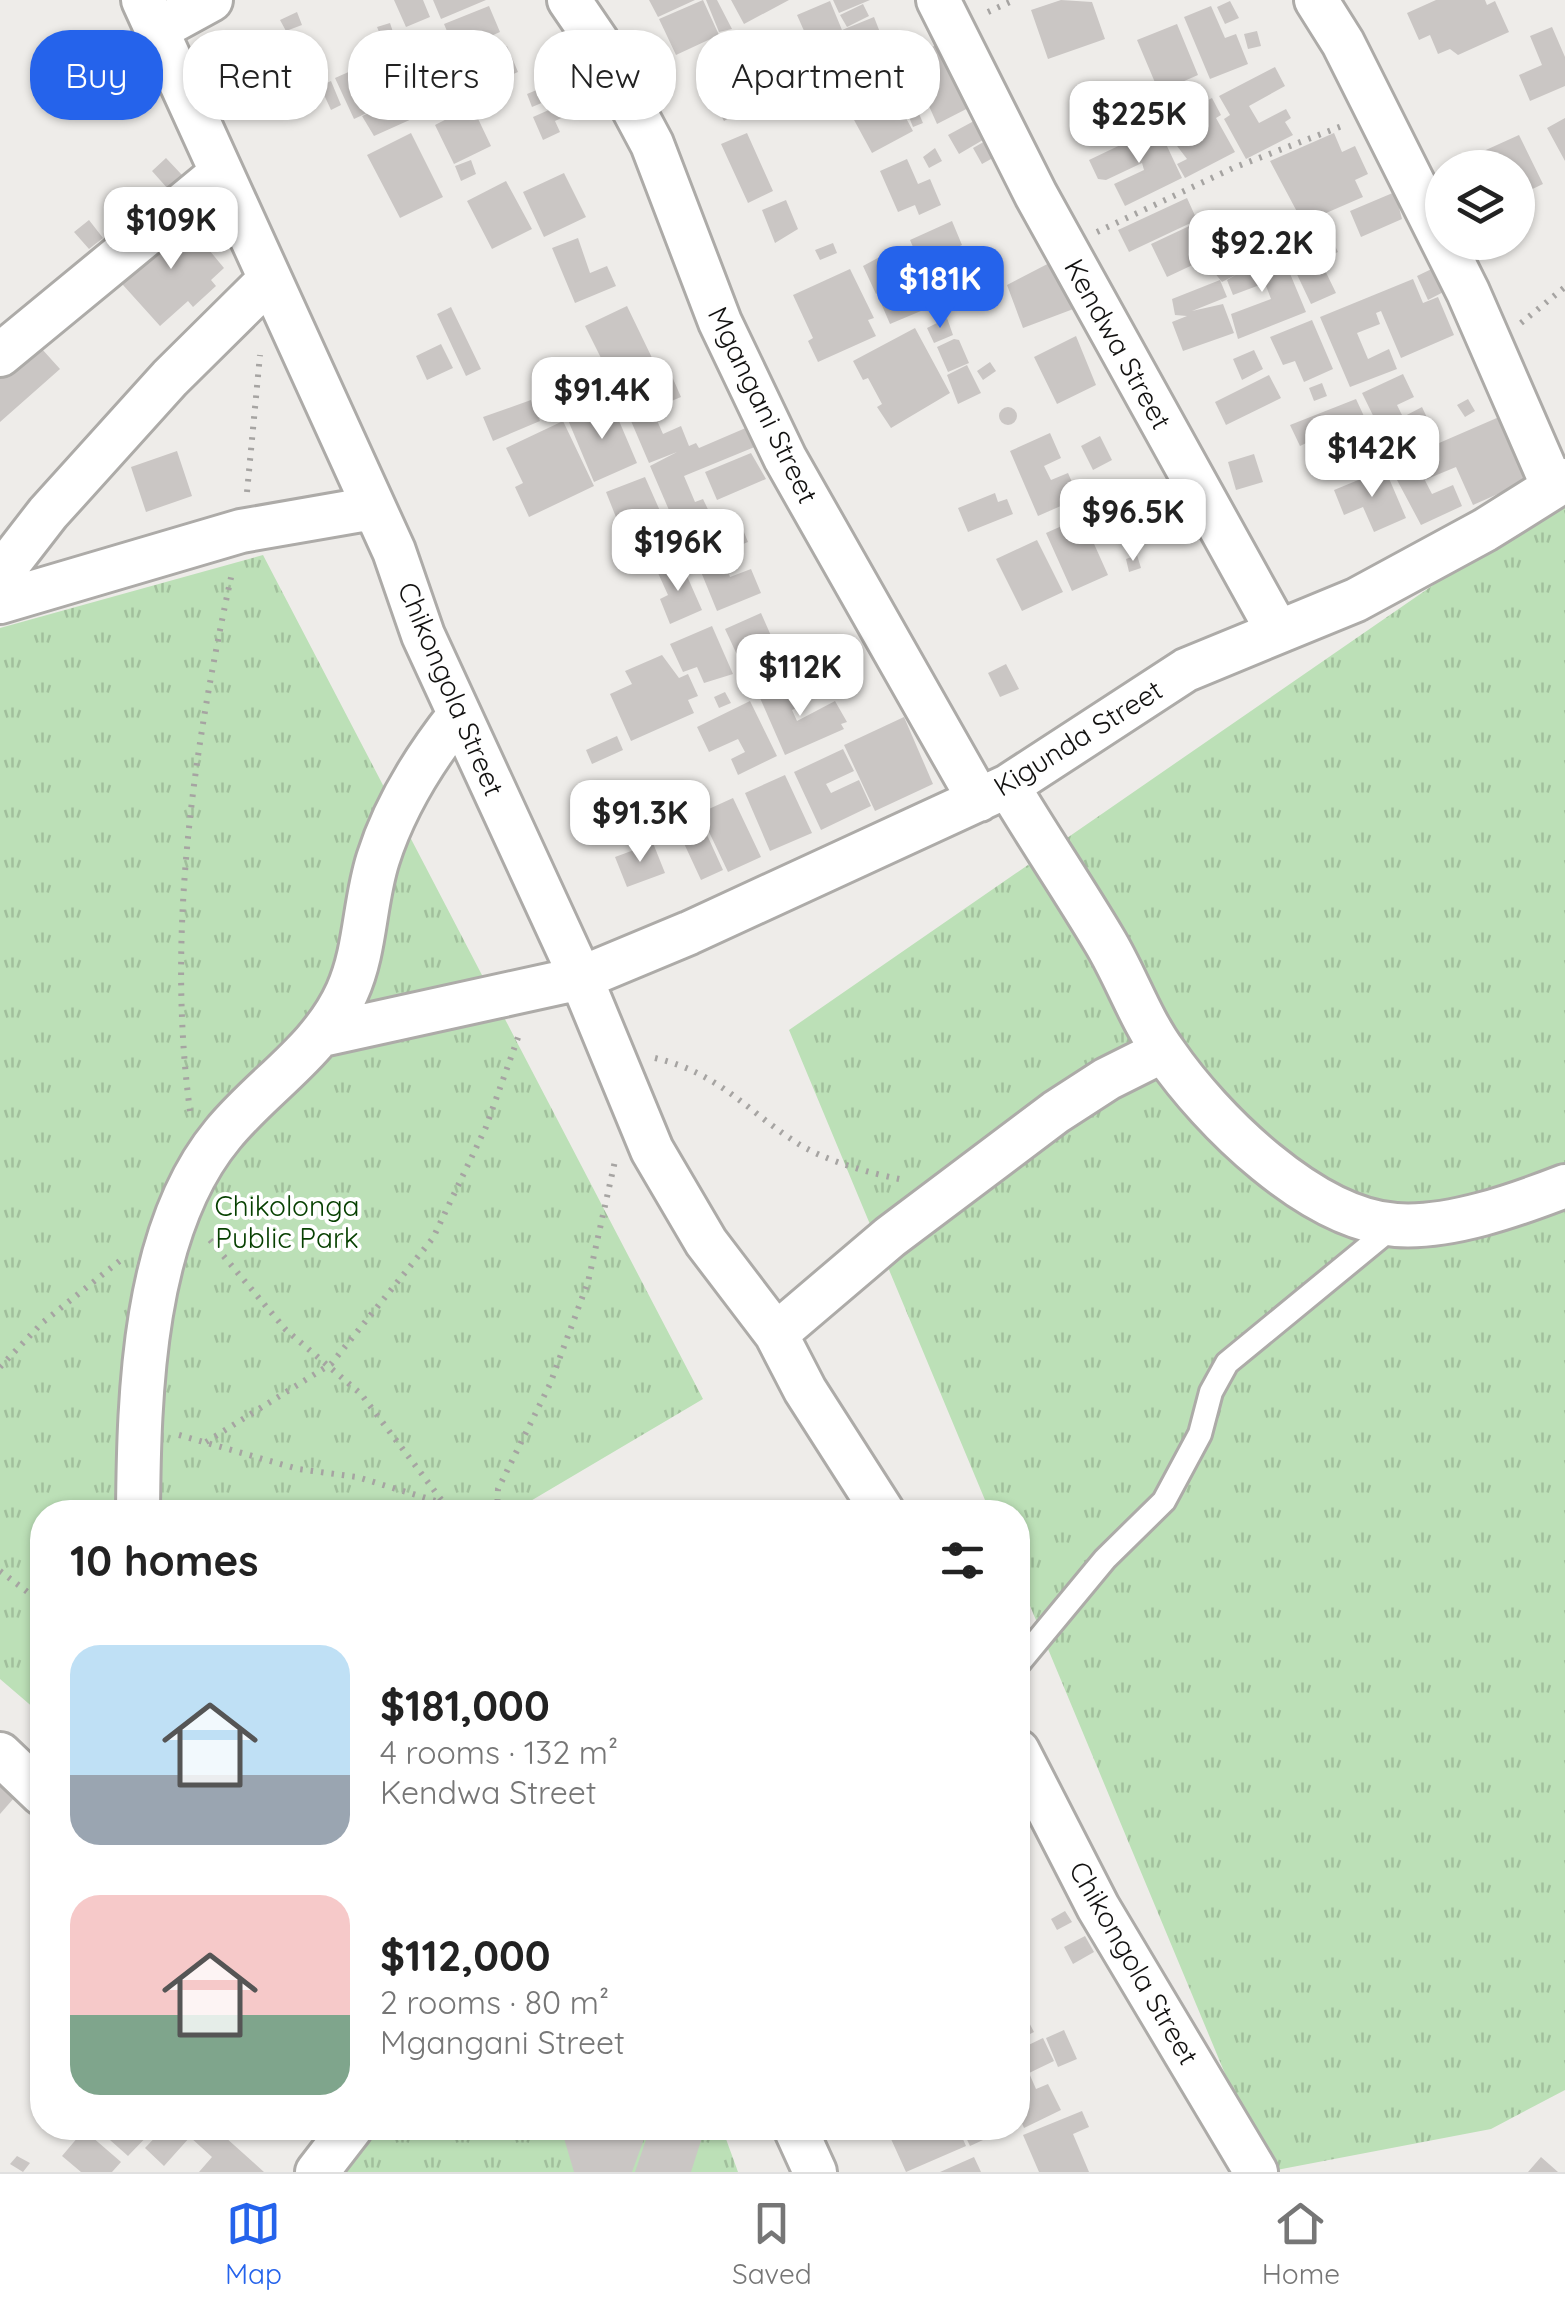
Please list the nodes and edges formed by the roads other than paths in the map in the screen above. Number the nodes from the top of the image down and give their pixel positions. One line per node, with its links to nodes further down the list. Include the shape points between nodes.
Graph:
1 (211, 0): 5 (street)
2 (569, 0): 15 (street, Mgangani Street, via 652,144 768,426)
3 (938, 0): 13 (street, Kendwa Street, via 1065,247)
4 (1316, 0): 9 (street, via 1343,42)
5 (150, 14): 6 (street, Chikongola Street)
6 (221, 173): 7 (street, Chikongola Street); 8 (street)
7 (270, 279): 10 (street, Chikongola Street); 11 (street, via 170,378)
8 (0, 354)
9 (1559, 484): 13 (street, Kigunda Street, via 1356,600)
10 (372, 508): 12 (street, via 241,531); 14 (street, Chikongola Street)
11 (0, 575)
12 (0, 602)
13 (1278, 632): 15 (street, Kigunda Street, via 1186,670)
14 (459, 714): 16 (street, Chikongola Street); 17 (street, via 396,812 377,862 352,979)
15 (993, 793): 16 (street, Kigunda Street); 18 (street, Mgangani Street, via 1111,952)
16 (581, 978): 17 (street, Kigunda Street); 21 (street, Chikongola Street, via 652,1150 706,1242)
17 (322, 1036): 22 (street, via 222,1134 188,1196 146,1343)
18 (1163, 1051): 20 (street, Mgangani Street, via 1218,1118 1290,1179 1331,1206); 21 (street, via 1056,1112 890,1236)
19 (1565, 1186): 20 (street, via 1460,1217)
20 (1395, 1225): 24 (lane, via 1227,1364 1164,1501)
21 (776, 1334): 23 (street, Chikongola Street)
22 (138, 1500)
23 (876, 1500)
24 (1030, 1650)
25 (0, 1754): 27 (street)
26 (1030, 1775): 32 (street, Chikongola Street, via 1098,1908)
27 (30, 1783)
28 (341, 2140): 30 (street)
29 (800, 2140): 31 (street)
30 (317, 2172)
31 (815, 2172)
32 (1256, 2172)

